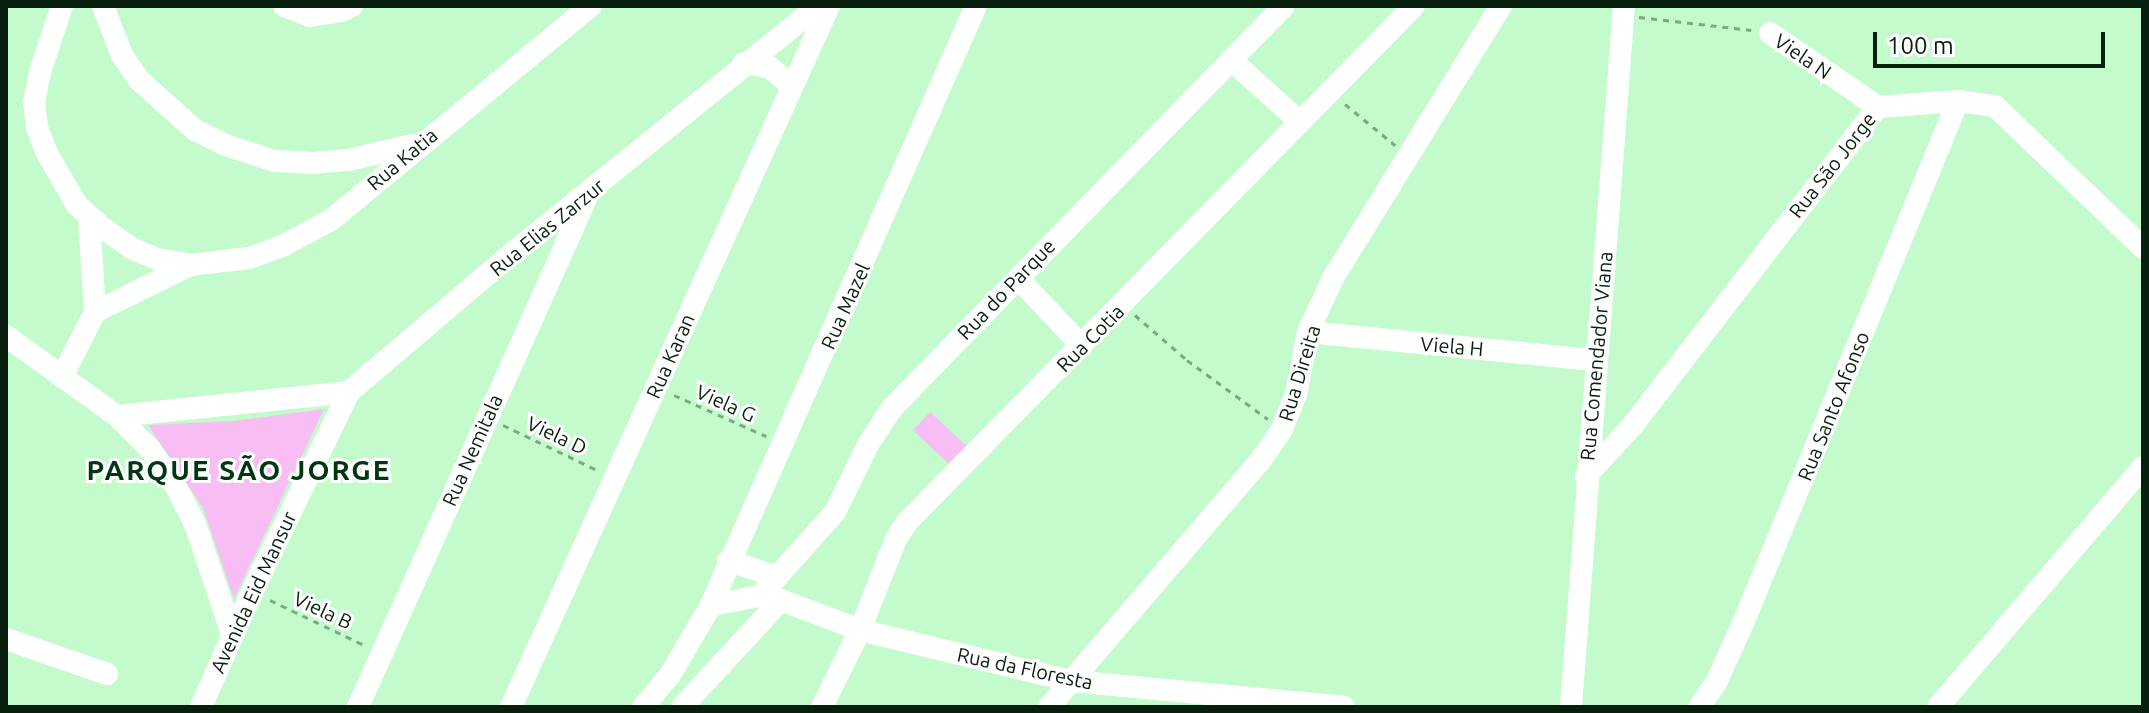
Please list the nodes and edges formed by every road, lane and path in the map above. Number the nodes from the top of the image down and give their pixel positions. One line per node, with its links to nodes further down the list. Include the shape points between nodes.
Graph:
1 (62, 6): 24 (street, via 40,72 34,102 37,128 59,177)
2 (103, 6): 21 (street, via 122,55 139,80 195,130 228,146 275,161 313,163)
3 (284, 6): 4 (street, via 310,16)
4 (352, 6)
5 (591, 6): 21 (street, Rua Katia)
6 (818, 6): 15 (street, Rua Elias Zarzur)
7 (829, 6): 16 (street, Rua Karan)
8 (976, 6): 42 (street, Rua Mazel)
9 (1284, 6): 14 (street, Rua do Parque)
10 (1414, 6): 17 (street, Rua Cotia)
11 (1501, 6): 22 (street, Rua Direita)
12 (1624, 10): 13 (path, Viela N); 35 (street, Rua Comendador Viana)
13 (1770, 33): 19 (street, Viela N)
14 (1231, 60): 20 (street); 29 (street, Rua do Parque)
15 (744, 63): 16 (street, via 771,68); 23 (street, Rua Elias Zarzur)
16 (792, 87): 37 (street, Rua Karan)
17 (1329, 92): 20 (street, Rua Cotia); 22 (path)
18 (1958, 101): 19 (street, Rua São Jorge); 25 (street, Rua São Jorge, via 1984,103 2006,113); 67 (street, Rua Santo Afonso, via 1744,621)
19 (1878, 107): 44 (street, Rua São Jorge, via 1633,425)
20 (1300, 122): 30 (street, Rua Cotia)
21 (421, 142): 27 (street, Rua Katia, via 331,220 307,233 249,258)
22 (1409, 156): 32 (street, Rua Direita, via 1351,246)
23 (588, 194): 26 (street, Rua Elias Zarzur); 28 (street, Rua Nemitala)
24 (89, 217): 27 (street, via 131,248); 31 (street)
25 (2143, 248)
26 (516, 250): 28 (street, via 536,256); 38 (street, Rua Elias Zarzur)
27 (190, 265): 31 (street)
28 (550, 276): 40 (street, Rua Nemitala)
29 (1018, 278): 34 (street); 47 (street, Rua do Parque, via 892,408 835,512)
30 (1123, 305): 34 (street, Rua Cotia); 41 (path, via 1187,360)
31 (95, 312): 36 (street)
32 (1308, 332): 35 (street, Viela H); 41 (street, Rua Direita, via 1296,395)
33 (6, 336): 36 (street)
34 (1082, 346): 51 (street, Rua Cotia, via 907,522)
35 (1596, 360): 44 (street, Rua Comendador Viana)
36 (62, 377): 39 (street)
37 (656, 387): 42 (path, Viela G); 45 (street, Rua Karan)
38 (349, 392): 39 (street); 48 (street, Avenida Eid Mansur)
39 (117, 416): 52 (street, via 174,483 195,524)
40 (487, 418): 45 (path, Viela D); 54 (street, Rua Nemitala)
41 (1282, 429): 56 (street, Rua Direita)
42 (784, 445): 46 (street, Rua Mazel)
43 (2143, 467): 68 (street)
44 (1586, 476): 66 (street, Rua Comendador Viana)
45 (615, 478): 60 (street, Rua Karan)
46 (728, 561): 47 (street); 50 (street, Rua Mazel)
47 (776, 576): 49 (street, Rua do Parque)
48 (252, 592): 52 (street, Avenida Eid Mansur); 54 (path, Viela B)
49 (771, 598): 50 (street); 51 (street, Rua da Floresta); 62 (street)
50 (711, 605): 61 (street, Rua Mazel, via 670,675)
51 (860, 630): 56 (street, Rua da Floresta); 63 (street, Rua Cotia)
52 (232, 634): 58 (street, Avenida Eid Mansur)
53 (6, 639): 55 (street)
54 (382, 653): 59 (street, Rua Nemitala)
55 (107, 674)
56 (1071, 681): 57 (street, Rua da Floresta); 64 (street, Rua Direita)
57 (1187, 701): 65 (street, Rua da Floresta)
58 (201, 707)
59 (358, 707)
60 (511, 707)
61 (643, 707)
62 (682, 707)
63 (822, 707)
64 (1049, 707)
65 (1344, 707)
66 (1571, 707)
67 (1699, 707)
68 (1938, 707)

